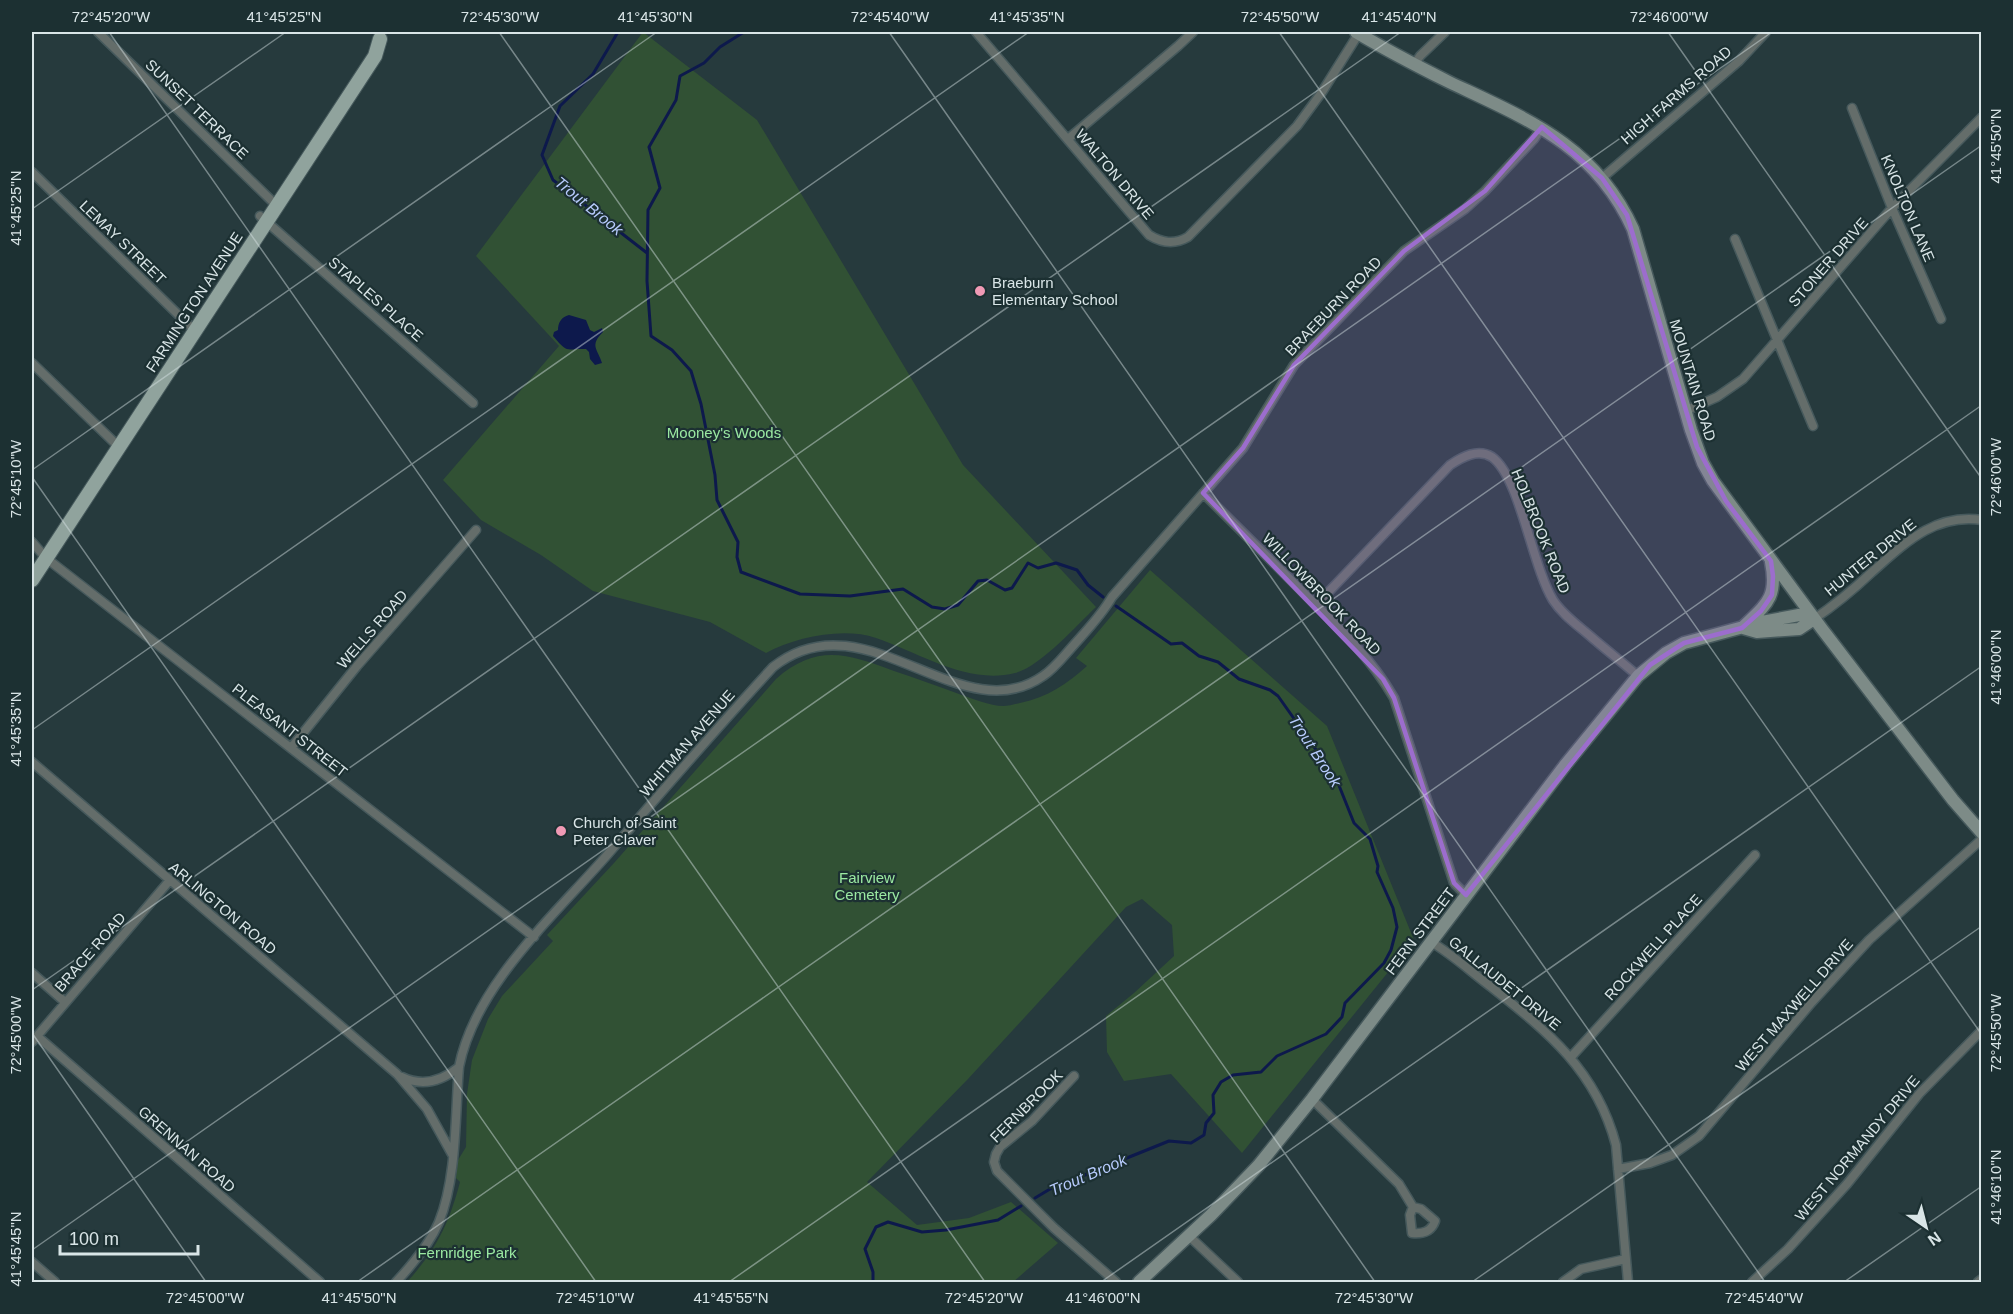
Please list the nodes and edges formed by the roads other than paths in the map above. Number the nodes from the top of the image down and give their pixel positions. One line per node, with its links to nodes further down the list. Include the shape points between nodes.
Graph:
1 (98, 32): 15 (street, SUNSET TERRACE)
2 (976, 32): 12 (street, WALTON DRIVE)
3 (1193, 32): 12 (street)
4 (1357, 32): 8 (street, MOUNTAIN ROAD); 12 (street, WALTON DRIVE, via 1297,126 1181,241 1164,242 1149,235)
5 (1445, 32): 8 (street)
6 (1766, 32): 14 (street, HIGH FARMS ROAD, via 1738,61)
7 (379, 34): 15 (main road, FARMINGTON AVENUE)
8 (1414, 65): 11 (street, MOUNTAIN ROAD)
9 (1852, 108): 16 (street, KNOLTON LANE)
10 (1982, 117): 16 (street, STONER DRIVE)
11 (1542, 127): 14 (street, MOUNTAIN ROAD); 27 (street, BRAEBURN ROAD, via 1485,191 1404,251 1294,365 1243,448)
12 (1068, 139)
13 (32, 171): 20 (street, LEMAY STREET)
14 (1602, 178): 24 (street, MOUNTAIN ROAD, via 1633,229)
15 (274, 203): 17 (main road, FARMINGTON AVENUE)
16 (1892, 208): 19 (street, KNOLTON LANE); 21 (street, STONER DRIVE)
17 (264, 219): 20 (main road, FARMINGTON AVENUE); 23 (street, STAPLES PLACE)
18 (1735, 239): 21 (street)
19 (1941, 319)
20 (192, 328): 26 (main road, FARMINGTON AVENUE)
21 (1776, 341): 24 (street, STONER DRIVE, via 1731,388); 25 (street)
22 (32, 363): 26 (street)
23 (473, 403)
24 (1685, 411): 31 (street, MOUNTAIN ROAD, via 1713,481)
25 (1813, 426)
26 (116, 444): 30 (main road, FARMINGTON AVENUE)
27 (1203, 493): 34 (street, WILLOWBROOK ROAD); 35 (street, BRAEBURN ROAD)
28 (1982, 520): 36 (street, HUNTER DRIVE, via 1950,520 1916,534)
29 (476, 530): 39 (street, WELLS ROAD)
30 (40, 550): 32 (main road, FARMINGTON AVENUE); 33 (main road, FARMINGTON AVENUE); 39 (street, PLEASANT STREET)
31 (1771, 561): 36 (street, MOUNTAIN ROAD); 37 (street, via 1770,599)
32 (32, 566)
33 (32, 580)
34 (1316, 605): 38 (street, HOLBROOK ROAD, via 1450,465 1471,454 1482,454 1491,456 1509,480 1553,600 1567,617); 45 (street, WILLOWBROOK ROAD, via 1371,662 1394,698 1455,883)
35 (1103, 612): 46 (street, WHITMAN AVENUE, via 1042,677 1001,690 967,687 852,645 817,646 790,655 773,667)
36 (1814, 619): 37 (street, FERN STREET, via 1799,629 1757,632); 41 (street, MOUNTAIN ROAD)
37 (1742, 628): 38 (street, FERN STREET, via 1684,643)
38 (1638, 676): 45 (street, FERN STREET)
39 (291, 748): 46 (street, PLEASANT STREET)
40 (32, 762): 44 (street, ARLINGTON ROAD)
41 (1982, 833)
42 (1982, 839): 58 (street, WEST MAXWELL DRIVE, via 1869,940 1690,1144 1660,1160)
43 (1755, 855): 52 (street, ROCKWELL PLACE)
44 (170, 880): 49 (street, BRACE ROAD); 54 (street, ARLINGTON ROAD)
45 (1466, 895): 47 (street, FERN STREET)
46 (534, 938): 53 (street, WHITMAN AVENUE, via 477,1014)
47 (1431, 942): 52 (street, GALLAUDET DRIVE, via 1532,1019); 56 (street, FERN STREET)
48 (32, 973): 49 (street)
49 (65, 1002): 51 (street, BRACE ROAD)
50 (1982, 1030): 72 (street, WEST NORMANDY DRIVE, via 1919,1094 1833,1200)
51 (34, 1039): 65 (street, GRENNAN ROAD)
52 (1571, 1057): 58 (street, GALLAUDET DRIVE, via 1594,1090 1611,1125)
53 (459, 1067): 54 (street, ARLINGTON ROAD, via 428,1082 414,1082); 57 (street, WHITMAN AVENUE)
54 (397, 1074): 57 (street, ARLINGTON ROAD, via 427,1109)
55 (1074, 1076): 67 (street, FERNBROOK, via 1032,1121 1000,1147 994,1162 997,1171 1054,1228)
56 (1312, 1099): 59 (street, via 1399,1184); 60 (street, FERN STREET, via 1258,1166)
57 (453, 1154): 66 (street, WHITMAN AVENUE, via 446,1202 438,1224 423,1250)
58 (1618, 1169): 61 (street, GALLAUDET DRIVE)
59 (1413, 1207)
60 (1189, 1236): 68 (street, FERN STREET); 69 (street)
61 (1626, 1259): 70 (street, via 1581,1269); 71 (street, GALLAUDET DRIVE)
62 (32, 1262): 64 (street)
63 (1982, 1279): 73 (street)
64 (56, 1282)
65 (320, 1282)
66 (396, 1282)
67 (1116, 1282)
68 (1139, 1282)
69 (1238, 1282)
70 (1563, 1282)
71 (1629, 1282)
72 (1752, 1282)
73 (1978, 1282)

